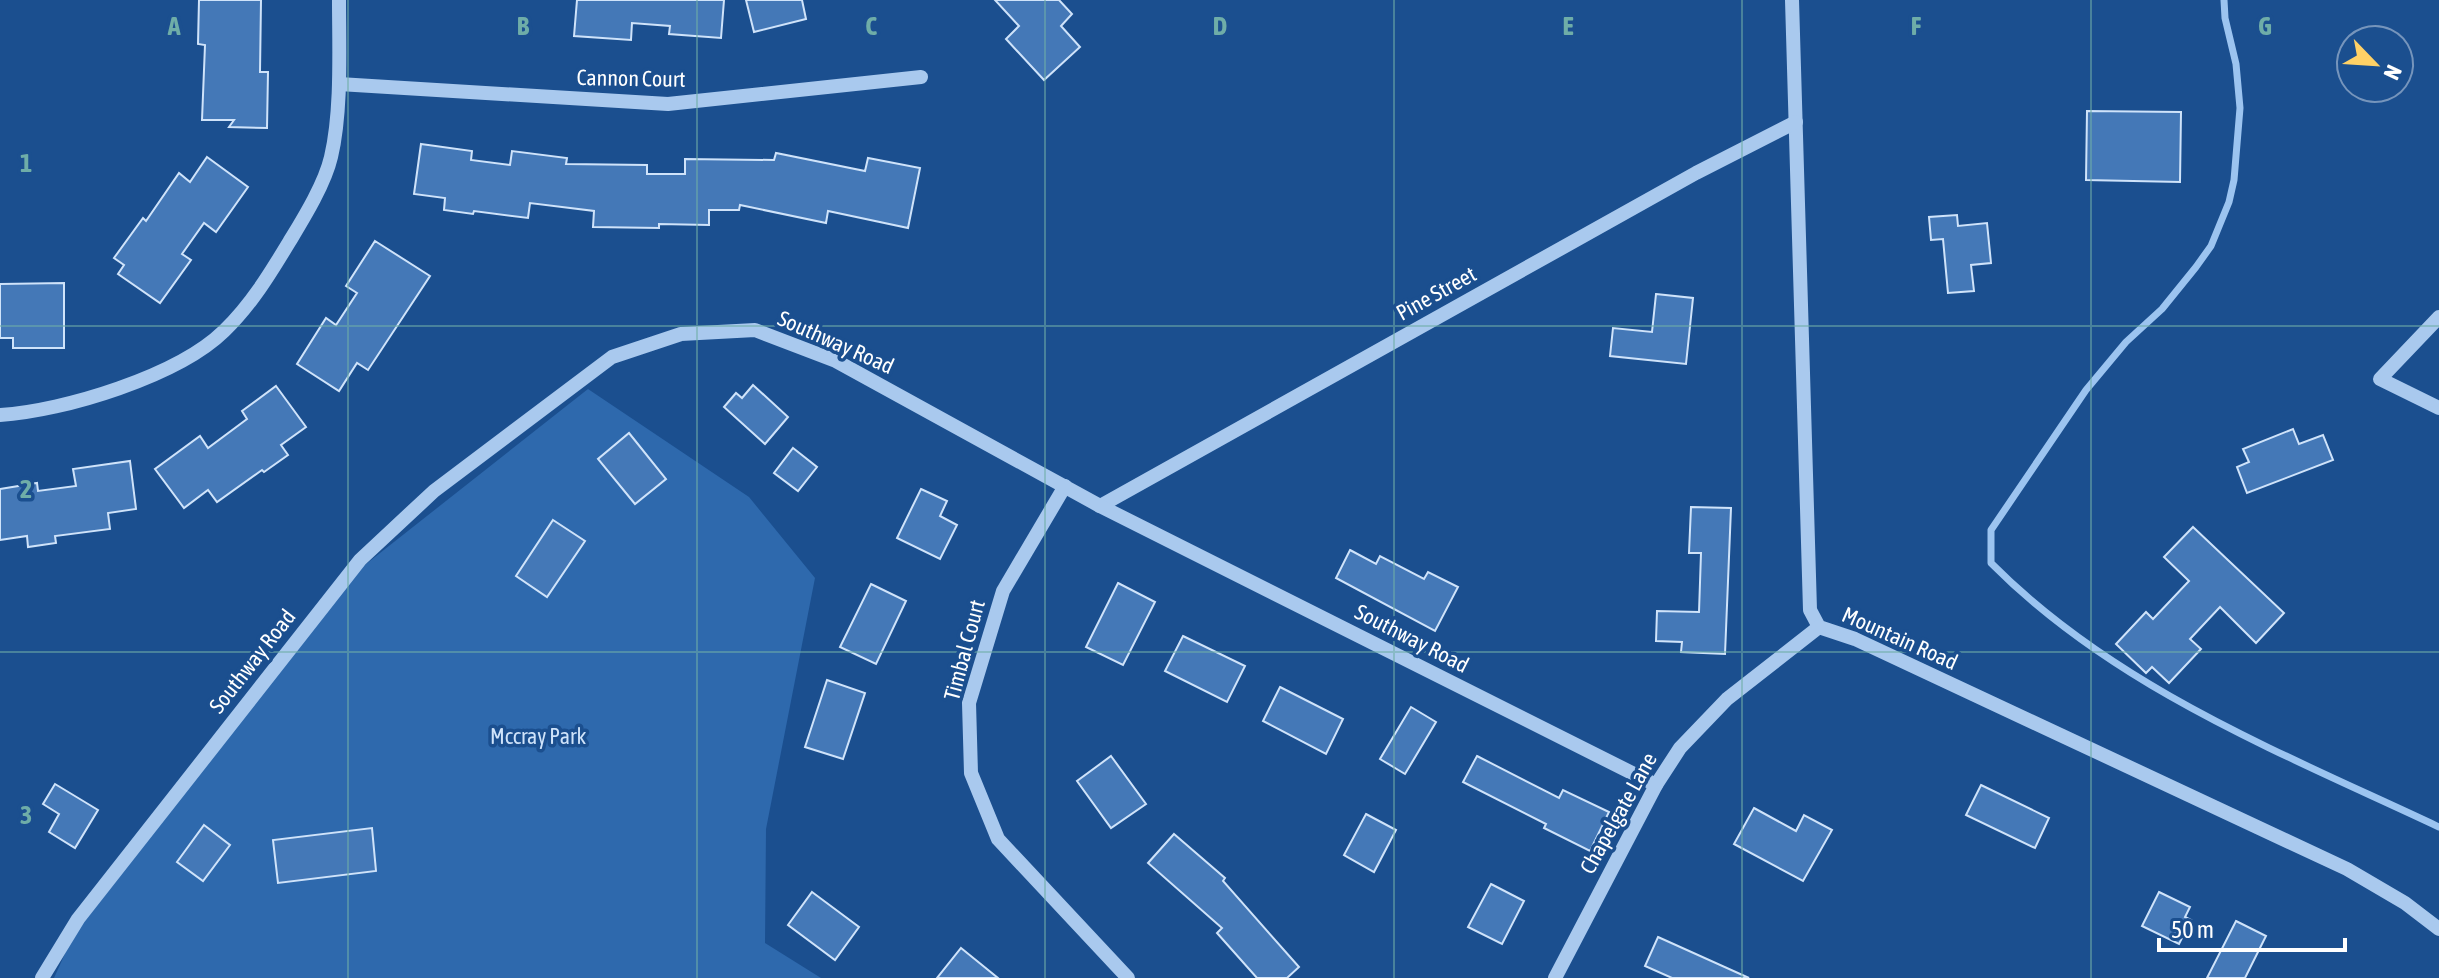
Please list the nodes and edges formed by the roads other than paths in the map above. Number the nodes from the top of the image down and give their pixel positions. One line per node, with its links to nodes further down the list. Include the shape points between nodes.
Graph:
1 (339, 0): 4 (street)
2 (1792, 0): 5 (street, Mountain Road)
3 (921, 77): 4 (street, Cannon Court, via 668,104)
4 (339, 84): 8 (street, via 331,158 304,218 259,291 223,333 177,365 135,381 93,396)
5 (1796, 122): 10 (street, Pine Street); 11 (street, Mountain Road, via 1810,610)
6 (2439, 317): 7 (street, via 2380,379)
7 (2439, 408)
8 (0, 415)
9 (1065, 486): 10 (street, Southway Road); 14 (street, Southway Road, via 836,361 755,330 681,334 612,357 434,491 360,560 78,919); 15 (street, Timbal Court, via 1003,591 969,703 971,773 998,839)
10 (1100, 506): 12 (street, Southway Road)
11 (1819, 627): 12 (street, Chapelgate Lane, via 1727,699 1680,748); 13 (street, Mountain Road, via 1855,639 2347,869)
12 (1656, 785): 16 (street, Chapelgate Lane)
13 (2439, 929)
14 (42, 978)
15 (1128, 978)
16 (1555, 978)

